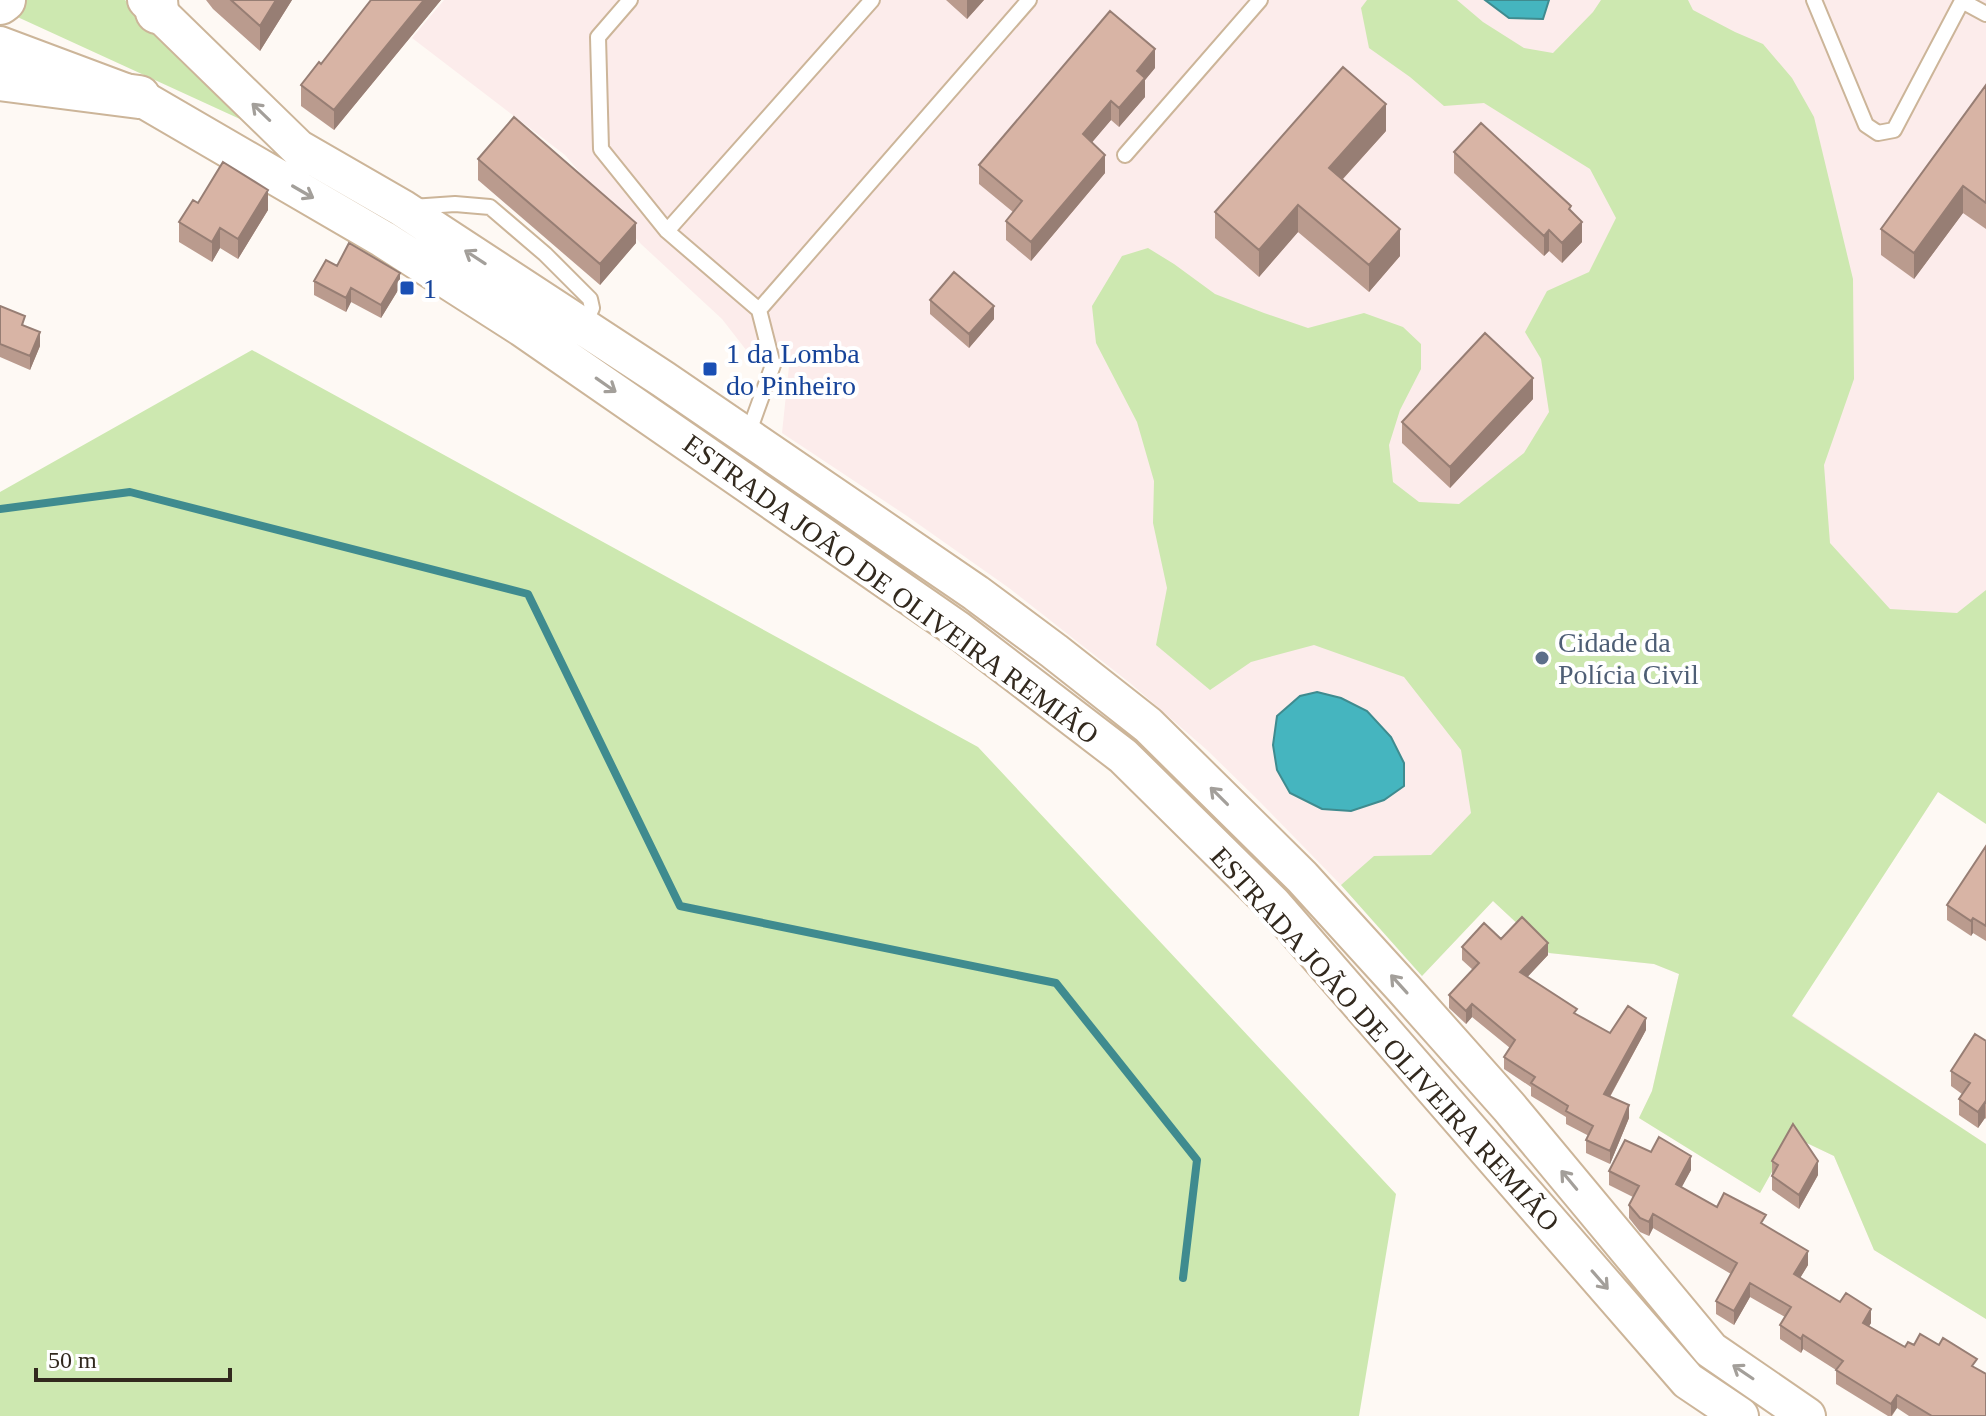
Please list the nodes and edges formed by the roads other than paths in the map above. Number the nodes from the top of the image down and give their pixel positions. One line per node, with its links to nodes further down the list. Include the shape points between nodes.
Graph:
1 (630, 0): 14 (lane, via 598,37 601,149)
2 (872, 0): 14 (lane)
3 (1029, 0): 15 (lane)
4 (1260, 0): 12 (lane)
5 (1814, 0): 6 (lane, via 1866,125 1878,133 1894,130)
6 (1961, 0): 8 (lane)
7 (153, 4): 13 (main road, ESTRADA JOÃO DE OLIVEIRA REMIÃO, one-way to 7, via 298,148)
8 (1986, 14)
9 (0, 45): 11 (main road, ESTRADA JOÃO DE OLIVEIRA REMIÃO)
10 (0, 79): 11 (main road)
11 (139, 97): 16 (main road, ESTRADA JOÃO DE OLIVEIRA REMIÃO, one-way to 16)
12 (1125, 155)
13 (402, 208): 16 (main road, ESTRADA JOÃO DE OLIVEIRA REMIÃO, one-way to 13); 16 (lane, via 490,207 590,299 592,308)
14 (667, 231): 15 (lane)
15 (759, 310): 17 (lane, via 773,365)
16 (575, 343): 17 (main road, ESTRADA JOÃO DE OLIVEIRA REMIÃO, via 663,379); 18 (main road, ESTRADA JOÃO DE OLIVEIRA REMIÃO, one-way to 18, via 1123,756 1273,904 1688,1381)
17 (747, 437): 19 (main road, ESTRADA JOÃO DE OLIVEIRA REMIÃO, one-way to 17, via 1711,1350 1404,989 1302,877 1148,725 976,593)
18 (1740, 1416)
19 (1807, 1416)

